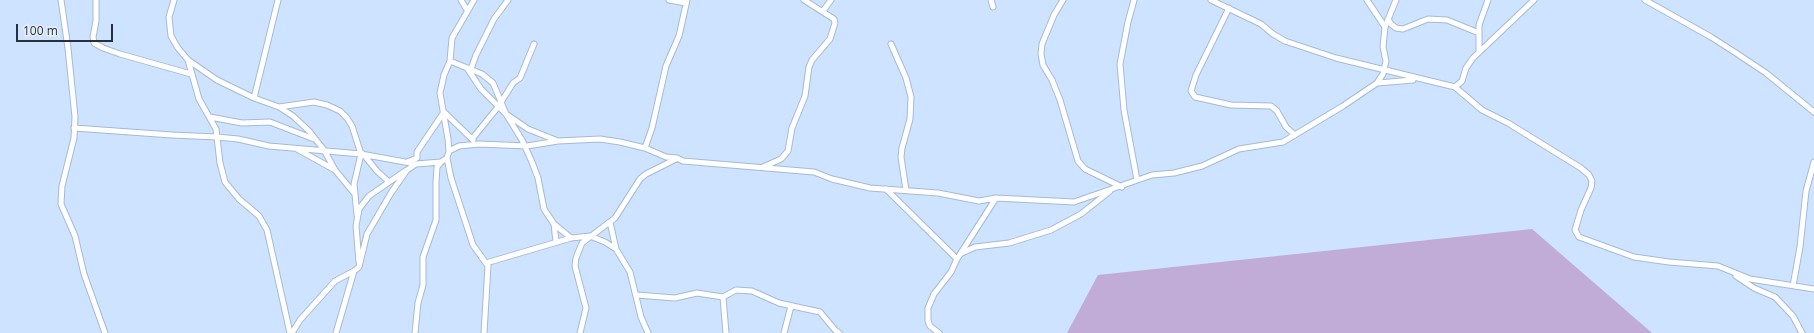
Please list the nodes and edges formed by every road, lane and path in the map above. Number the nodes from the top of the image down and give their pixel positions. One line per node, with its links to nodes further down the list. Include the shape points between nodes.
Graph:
1 (62, 0): 46 (street, via 75,117)
2 (96, 0): 35 (street, via 94,43 120,54)
3 (174, 0): 31 (street, via 169,17 171,36)
4 (278, 0): 39 (street)
5 (460, 0): 23 (street)
6 (474, 0): 23 (street)
7 (508, 0): 33 (street, via 494,18)
8 (669, 0): 20 (street)
9 (804, 0): 24 (street)
10 (831, 0): 24 (street)
11 (991, 0): 21 (street)
12 (1063, 0): 70 (street, via 1042,44 1043,65 1060,100 1078,161 1085,169)
13 (1134, 0): 68 (street, via 1120,64 1124,110)
14 (1211, 0): 22 (street)
15 (1367, 0): 26 (street)
16 (1396, 0): 25 (street)
17 (1488, 0): 27 (street, via 1480,19)
18 (1534, 0): 30 (street)
19 (1645, 0): 43 (street, via 1736,53 1766,73)
20 (686, 2): 55 (street, via 679,36 666,66)
21 (993, 7)
22 (1228, 8): 34 (street, via 1261,24 1286,41 1336,58); 47 (street, via 1191,91 1195,96 1231,105 1271,106)
23 (468, 10): 32 (street, via 452,38)
24 (823, 11): 65 (street, via 834,19 835,23 830,39 808,67 805,96 792,128 788,151 781,158)
25 (1388, 19): 26 (street); 27 (street, via 1396,28 1403,29 1428,19 1447,20)
26 (1385, 27): 34 (street, via 1383,47)
27 (1479, 33): 30 (street)
28 (534, 44): 40 (street, via 520,78 513,83)
29 (891, 44): 72 (street, via 906,78 910,97 910,119 901,157)
30 (1479, 51): 38 (street, via 1470,62 1459,85)
31 (188, 60): 35 (street); 39 (street, via 217,80)
32 (450, 61): 33 (street); 42 (street, via 440,93)
33 (469, 68): 40 (street, via 474,80); 40 (street, via 493,83)
34 (1386, 69): 36 (street); 37 (street)
35 (191, 74): 45 (street, via 198,99)
36 (1420, 80): 37 (street); 38 (street)
37 (1376, 83): 47 (street)
38 (1455, 87): 87 (street, via 1482,110 1508,123 1581,168 1591,177 1591,188 1575,230 1579,237 1647,260 1705,264)
39 (254, 98): 41 (street)
40 (500, 105): 44 (street); 49 (street)
41 (279, 107): 50 (street, via 302,123); 58 (street, via 314,102 340,110 352,126)
42 (444, 112): 49 (street); 57 (street); 61 (street, via 417,152 416,158)
43 (1814, 112)
44 (506, 114): 51 (street, via 528,130); 53 (street)
45 (210, 117): 48 (street); 50 (street, via 242,123 270,122)
46 (74, 128): 48 (street); 94 (street, via 74,138 62,186 61,204 75,236 84,274)
47 (1295, 135): 68 (street, via 1279,143 1239,149 1202,166)
48 (217, 136): 54 (street); 95 (street, via 225,182 239,199 259,216 269,237)
49 (472, 138): 52 (street)
50 (315, 139): 56 (street)
51 (558, 141): 53 (street); 55 (street, via 600,139)
52 (479, 144): 53 (street); 57 (street)
53 (524, 146): 78 (street, via 538,178 544,209)
54 (295, 148): 56 (street); 66 (street)
55 (645, 148): 60 (street, via 666,157)
56 (324, 150): 58 (street); 66 (street)
57 (449, 150): 59 (street)
58 (362, 154): 61 (street); 69 (street); 74 (street)
59 (447, 158): 62 (street); 85 (street, via 473,245)
60 (677, 158): 65 (street, via 683,161); 77 (street, via 643,176)
61 (407, 162): 64 (street)
62 (441, 162): 64 (street); 97 (street, via 437,167 436,220 422,257 422,285)
63 (1814, 162): 89 (street, via 1806,191)
64 (416, 164): 67 (street)
65 (762, 168): 71 (street, via 814,172 849,184)
66 (335, 170): 74 (street)
67 (407, 170): 69 (street); 86 (street, via 377,215 368,234)
68 (1137, 180): 70 (street)
69 (389, 182): 76 (street, via 369,196)
70 (1122, 187): 73 (street)
71 (886, 189): 72 (street); 84 (street)
72 (906, 190): 75 (street, via 979,201)
73 (1110, 190): 75 (street, via 1074,202); 83 (street, via 1081,214 1051,230 1009,243 975,247)
74 (354, 193): 76 (street)
75 (996, 198): 83 (street)
76 (356, 215): 86 (street)
77 (610, 222): 79 (street); 82 (street)
78 (554, 224): 80 (street); 81 (street)
79 (590, 236): 80 (street); 82 (street); 99 (street, via 582,243 576,258 577,278 586,308)
80 (571, 238): 81 (street)
81 (556, 242): 85 (street)
82 (616, 249): 91 (street, via 630,272)
83 (960, 254): 84 (street)
84 (957, 260): 104 (street, via 934,294 928,308 930,326)
85 (486, 263): 98 (street, via 488,268)
86 (359, 267): 88 (street)
87 (1726, 269): 89 (street, via 1750,279); 105 (street, via 1754,288 1775,297 1793,316)
88 (354, 271): 95 (street, via 335,281); 96 (street)
89 (1793, 286): 90 (street)
90 (1814, 289)
91 (636, 295): 92 (street, via 675,298 697,293); 100 (street)
92 (723, 297): 93 (street, via 736,290 746,290); 101 (street)
93 (791, 306): 102 (street); 103 (street, via 820,312)
94 (105, 333)
95 (291, 333)
96 (336, 333)
97 (416, 333)
98 (484, 333)
99 (580, 333)
100 (648, 333)
101 (726, 333)
102 (784, 333)
103 (839, 333)
104 (939, 333)
105 (1802, 333)

